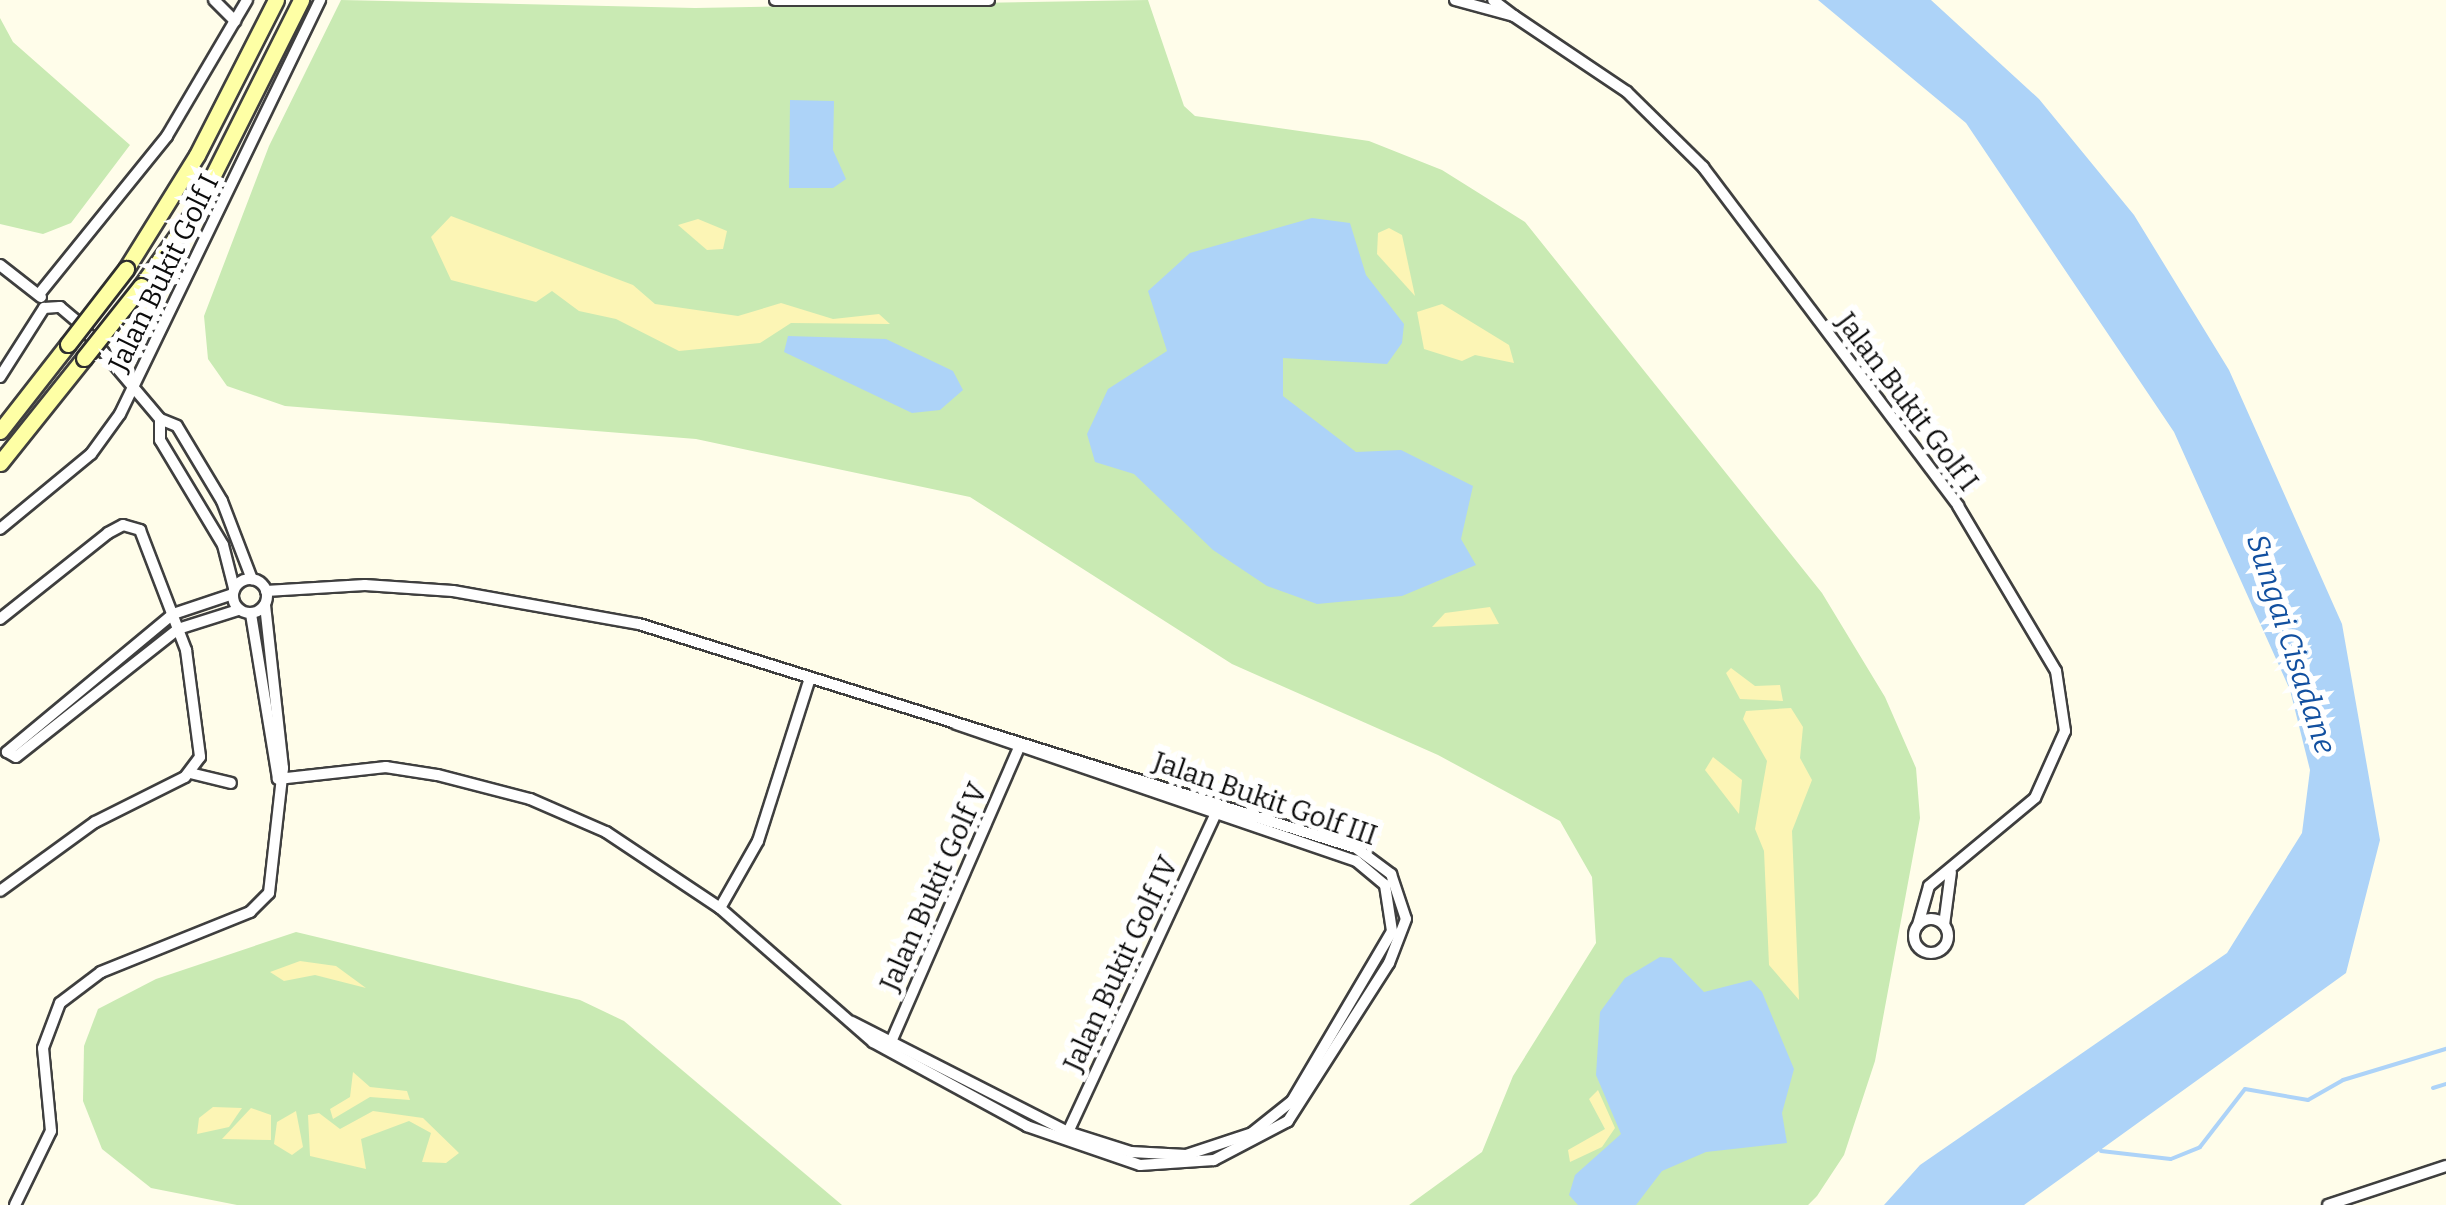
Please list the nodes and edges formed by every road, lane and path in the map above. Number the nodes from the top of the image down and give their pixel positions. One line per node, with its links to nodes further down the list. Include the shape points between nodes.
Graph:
1 (214, 0): 11 (street)
2 (248, 0): 11 (street)
3 (276, 0): 18 (main road, bridge, via 197,155 126,270)
4 (300, 0): 19 (main road, bridge, via 196,208)
5 (320, 0): 16 (street, Jalan Bukit Golf I)
6 (774, 0): 7 (street)
7 (988, 0)
8 (1455, 0): 10 (street, Jalan Bukit Golf I)
9 (1493, 0): 10 (street, Jalan Bukit Golf I)
10 (1514, 16): 38 (street, Jalan Bukit Golf I, via 1626,92 1703,167 1958,506 2056,671 2066,712 2060,750 2035,798)
11 (235, 21): 13 (street, via 167,136)
12 (0, 265): 13 (street)
13 (44, 292): 14 (street)
14 (48, 307): 15 (street); 16 (street, via 104,345)
15 (0, 377)
16 (134, 385): 17 (street); 20 (street, Jalan Bukit Golf I, via 91,454)
17 (160, 419): 21 (street, via 177,426 198,458); 22 (street, via 160,440 223,545)
18 (0, 431)
19 (0, 463)
20 (0, 529)
21 (252, 579): 22 (street); 23 (street)
22 (234, 591): 25 (street); 26 (street)
23 (266, 591): 24 (street); 30 (street, Jalan Bukit Golf III, via 365,584 540,602 639,624)
24 (266, 605): 27 (street); 35 (street, via 278,674)
25 (238, 610): 27 (street); 29 (street)
26 (173, 614): 28 (street, via 147,539 130,524 108,533); 29 (street); 31 (street)
27 (251, 614): 35 (street)
28 (0, 619)
29 (178, 629): 31 (street); 34 (street, via 200,745)
30 (810, 678): 32 (street, Jalan Bukit Golf III); 40 (street, via 771,808)
31 (77, 698): 31 (street, via 16,757 7,752)
32 (955, 724): 33 (street, Jalan Bukit Golf III); 43 (street, Jalan Bukit Golf III, via 1366,853 1401,894 1406,919 1398,946 1288,1120 1252,1146 1179,1167 1128,1163 1045,1134 924,1074)
33 (1018, 750): 37 (street, Jalan Bukit Golf III); 44 (street, Jalan Bukit Golf V)
34 (190, 773): 36 (street); 39 (street, via 95,822)
35 (278, 779): 40 (street, Jalan Bukit Golf III, via 386,767 485,785 606,832); 47 (street, via 275,864 264,900 100,972 52,1014 43,1048 51,1132)
36 (231, 783)
37 (1215, 815): 45 (street, Jalan Bukit Golf IV); 45 (street, Jalan Bukit Golf III, via 1366,866 1393,904 1388,941 1303,1086 1252,1133 1169,1156)
38 (1951, 872): 41 (street, Jalan Bukit Golf I, via 1929,886); 42 (street)
39 (0, 891)
40 (720, 908): 43 (street, Jalan Bukit Golf III)
41 (1918, 925): 42 (street); 42 (street, via 1916,946 1930,954 1946,946)
42 (1944, 925)
43 (846, 1020): 44 (street, Jalan Bukit Golf III)
44 (891, 1042): 45 (street, Jalan Bukit Golf III)
45 (1068, 1132)
46 (2446, 1166): 48 (street)
47 (15, 1205)
48 (2328, 1205)

